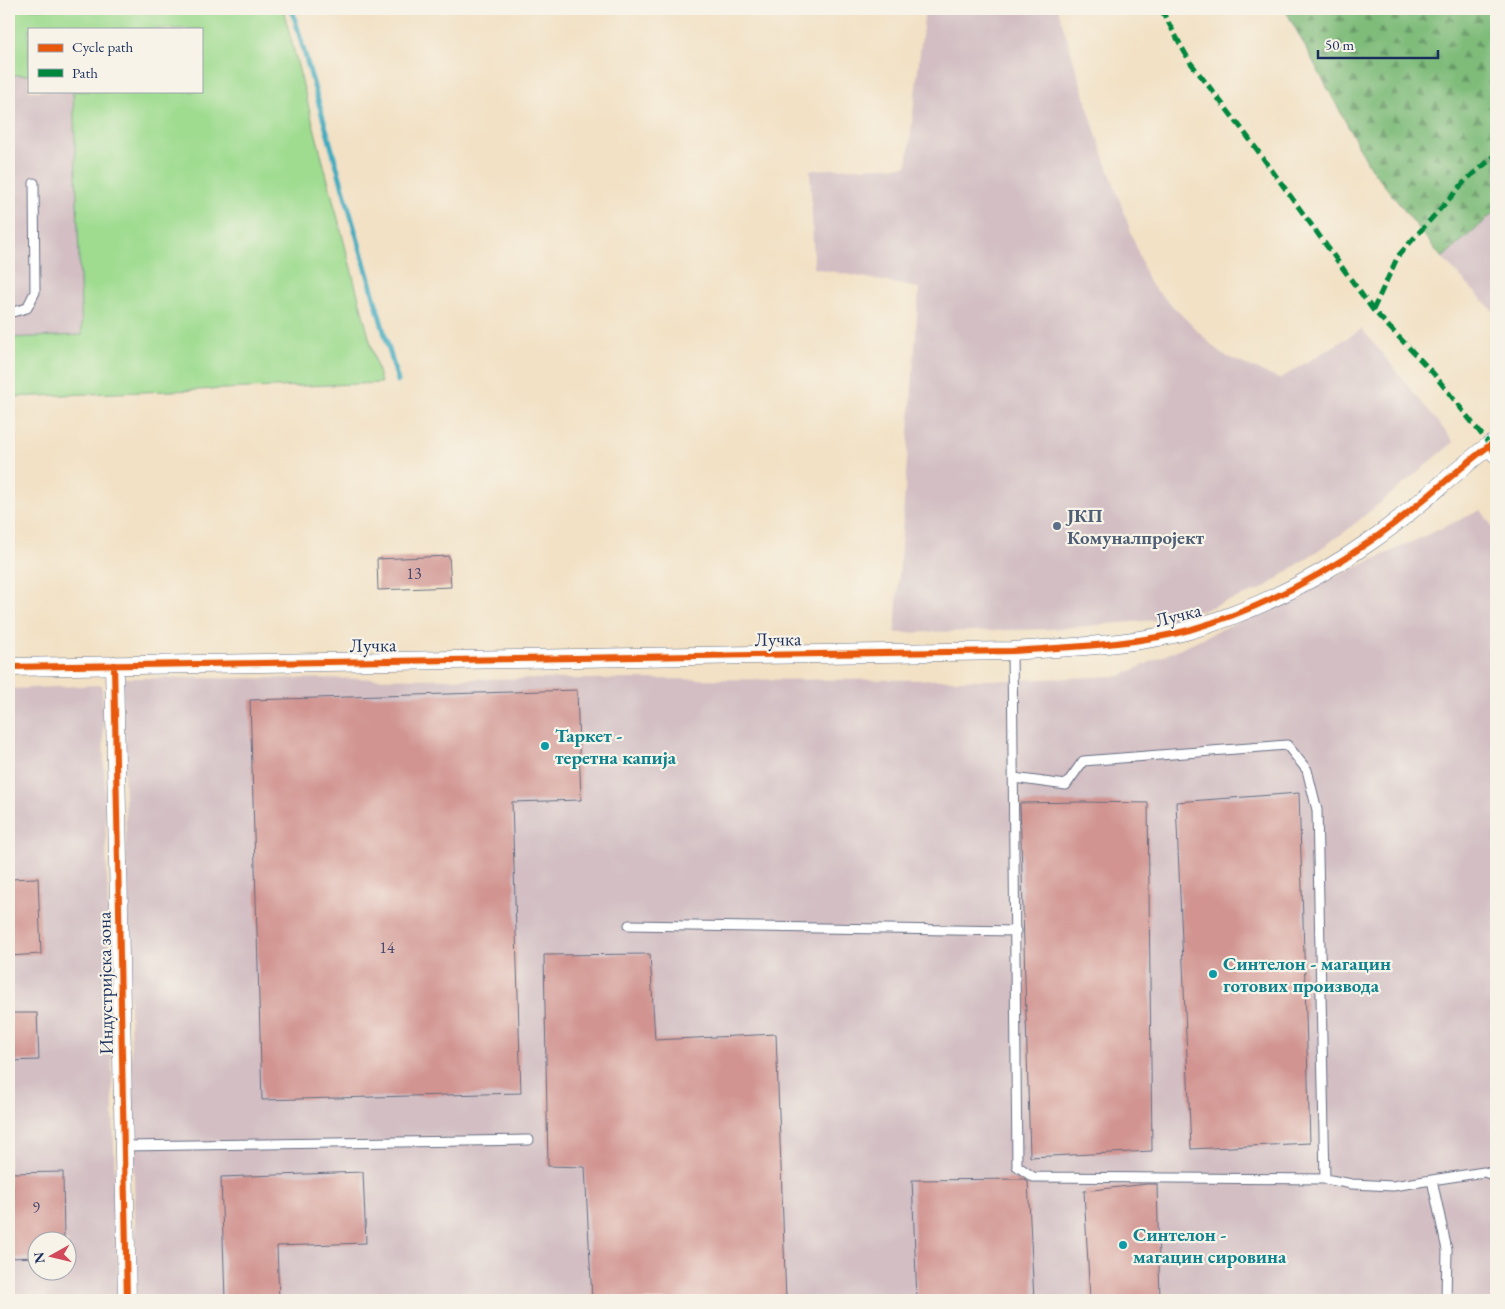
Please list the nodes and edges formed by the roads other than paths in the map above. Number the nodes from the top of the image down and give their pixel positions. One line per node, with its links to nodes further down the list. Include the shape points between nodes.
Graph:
1 (34, 183): 2 (lane, via 35,292 27,308)
2 (9, 313)
3 (1493, 449): 4 (street, Лучка, via 1374,539 1323,573 1248,609 1179,632 1083,646)
4 (1012, 651): 5 (street, Лучка); 7 (lane)
5 (114, 665): 6 (street, Лучка); 11 (street, Индустријска зона)
6 (9, 667)
7 (1014, 778): 9 (lane); 13 (lane, via 1066,784 1083,760 1287,745 1307,770 1317,810)
8 (629, 925): 9 (lane)
9 (1016, 931): 13 (lane, via 1017,1166 1033,1176)
10 (529, 1140): 11 (lane)
11 (124, 1146): 15 (street, Индустријска зона)
12 (1496, 1176): 14 (lane, via 1484,1172)
13 (1325, 1178): 14 (lane, via 1352,1184 1393,1186)
14 (1432, 1180): 16 (lane, via 1447,1250)
15 (127, 1300)
16 (1446, 1300)

